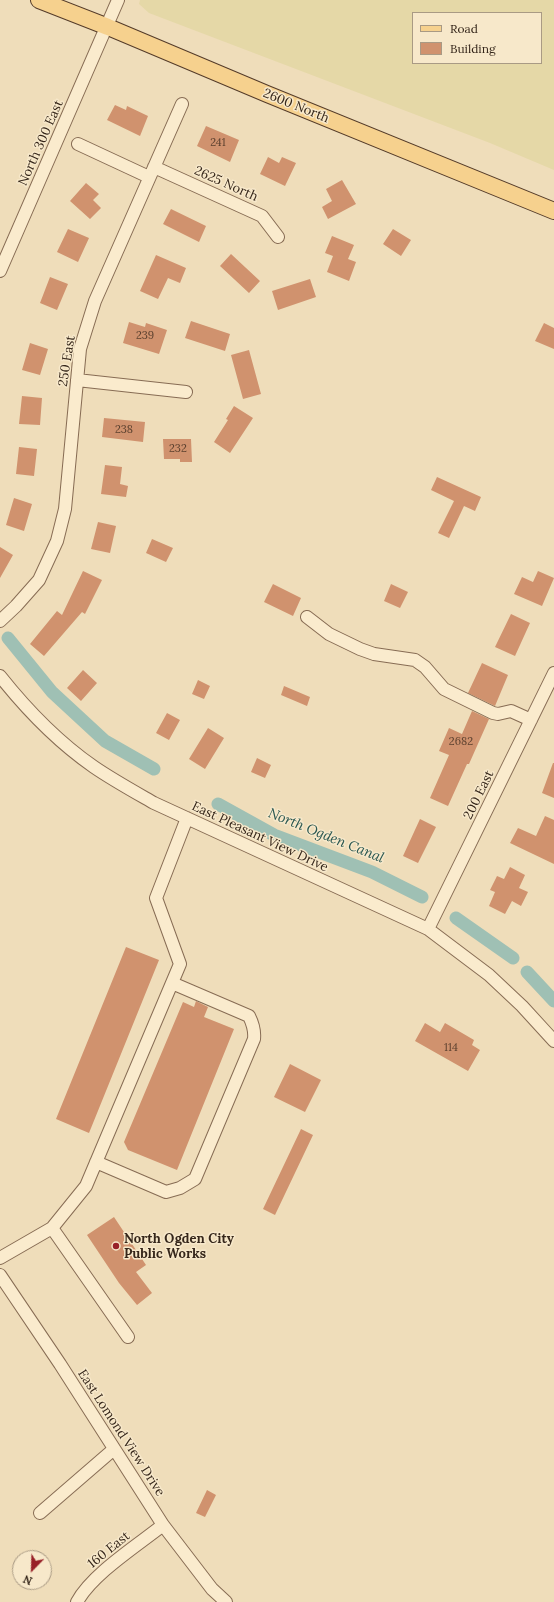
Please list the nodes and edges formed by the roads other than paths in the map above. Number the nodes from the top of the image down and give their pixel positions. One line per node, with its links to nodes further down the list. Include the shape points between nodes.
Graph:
1 (39, 0): 3 (main road, 2600 North)
2 (118, 0): 3 (street, North 300 East)
3 (108, 27): 7 (main road, 2600 North); 9 (street, North 300 East)
4 (182, 104): 6 (street, 250 East)
5 (78, 144): 6 (street, 2625 North)
6 (151, 172): 8 (street, 2625 North, via 262,216); 11 (street, 250 East, via 95,301 80,349)
7 (554, 211)
8 (278, 237)
9 (5, 244): 10 (street, North 300 East)
10 (0, 271)
11 (77, 380): 12 (street); 14 (street, 250 East, via 65,509 57,541 39,580)
12 (186, 392)
13 (307, 617): 17 (street, via 329,634 374,654 415,660 425,667 444,689 493,713 511,711)
14 (0, 621)
15 (554, 673): 17 (street, 200 East)
16 (0, 676): 18 (street, East Pleasant View Drive, via 16,697 65,745 93,767 127,788)
17 (531, 720): 19 (street, 200 East)
18 (187, 818): 19 (street, East Pleasant View Drive); 20 (street, via 156,898 180,964)
19 (428, 929): 21 (street, East Pleasant View Drive, via 489,975)
20 (172, 983): 22 (street); 22 (street, via 249,1016 255,1032 195,1178 180,1188 166,1192)
21 (554, 1041)
22 (96, 1162): 23 (street, via 86,1186)
23 (52, 1228): 24 (street); 26 (street)
24 (0, 1258)
25 (0, 1275): 27 (street, East Lomond View Drive)
26 (128, 1337)
27 (114, 1449): 28 (street); 29 (street, East Lomond View Drive)
28 (40, 1513)
29 (163, 1524): 30 (street, 160 East, via 99,1575 82,1592); 31 (street, East Lomond View Drive, via 212,1589)
30 (77, 1602)
31 (226, 1602)

